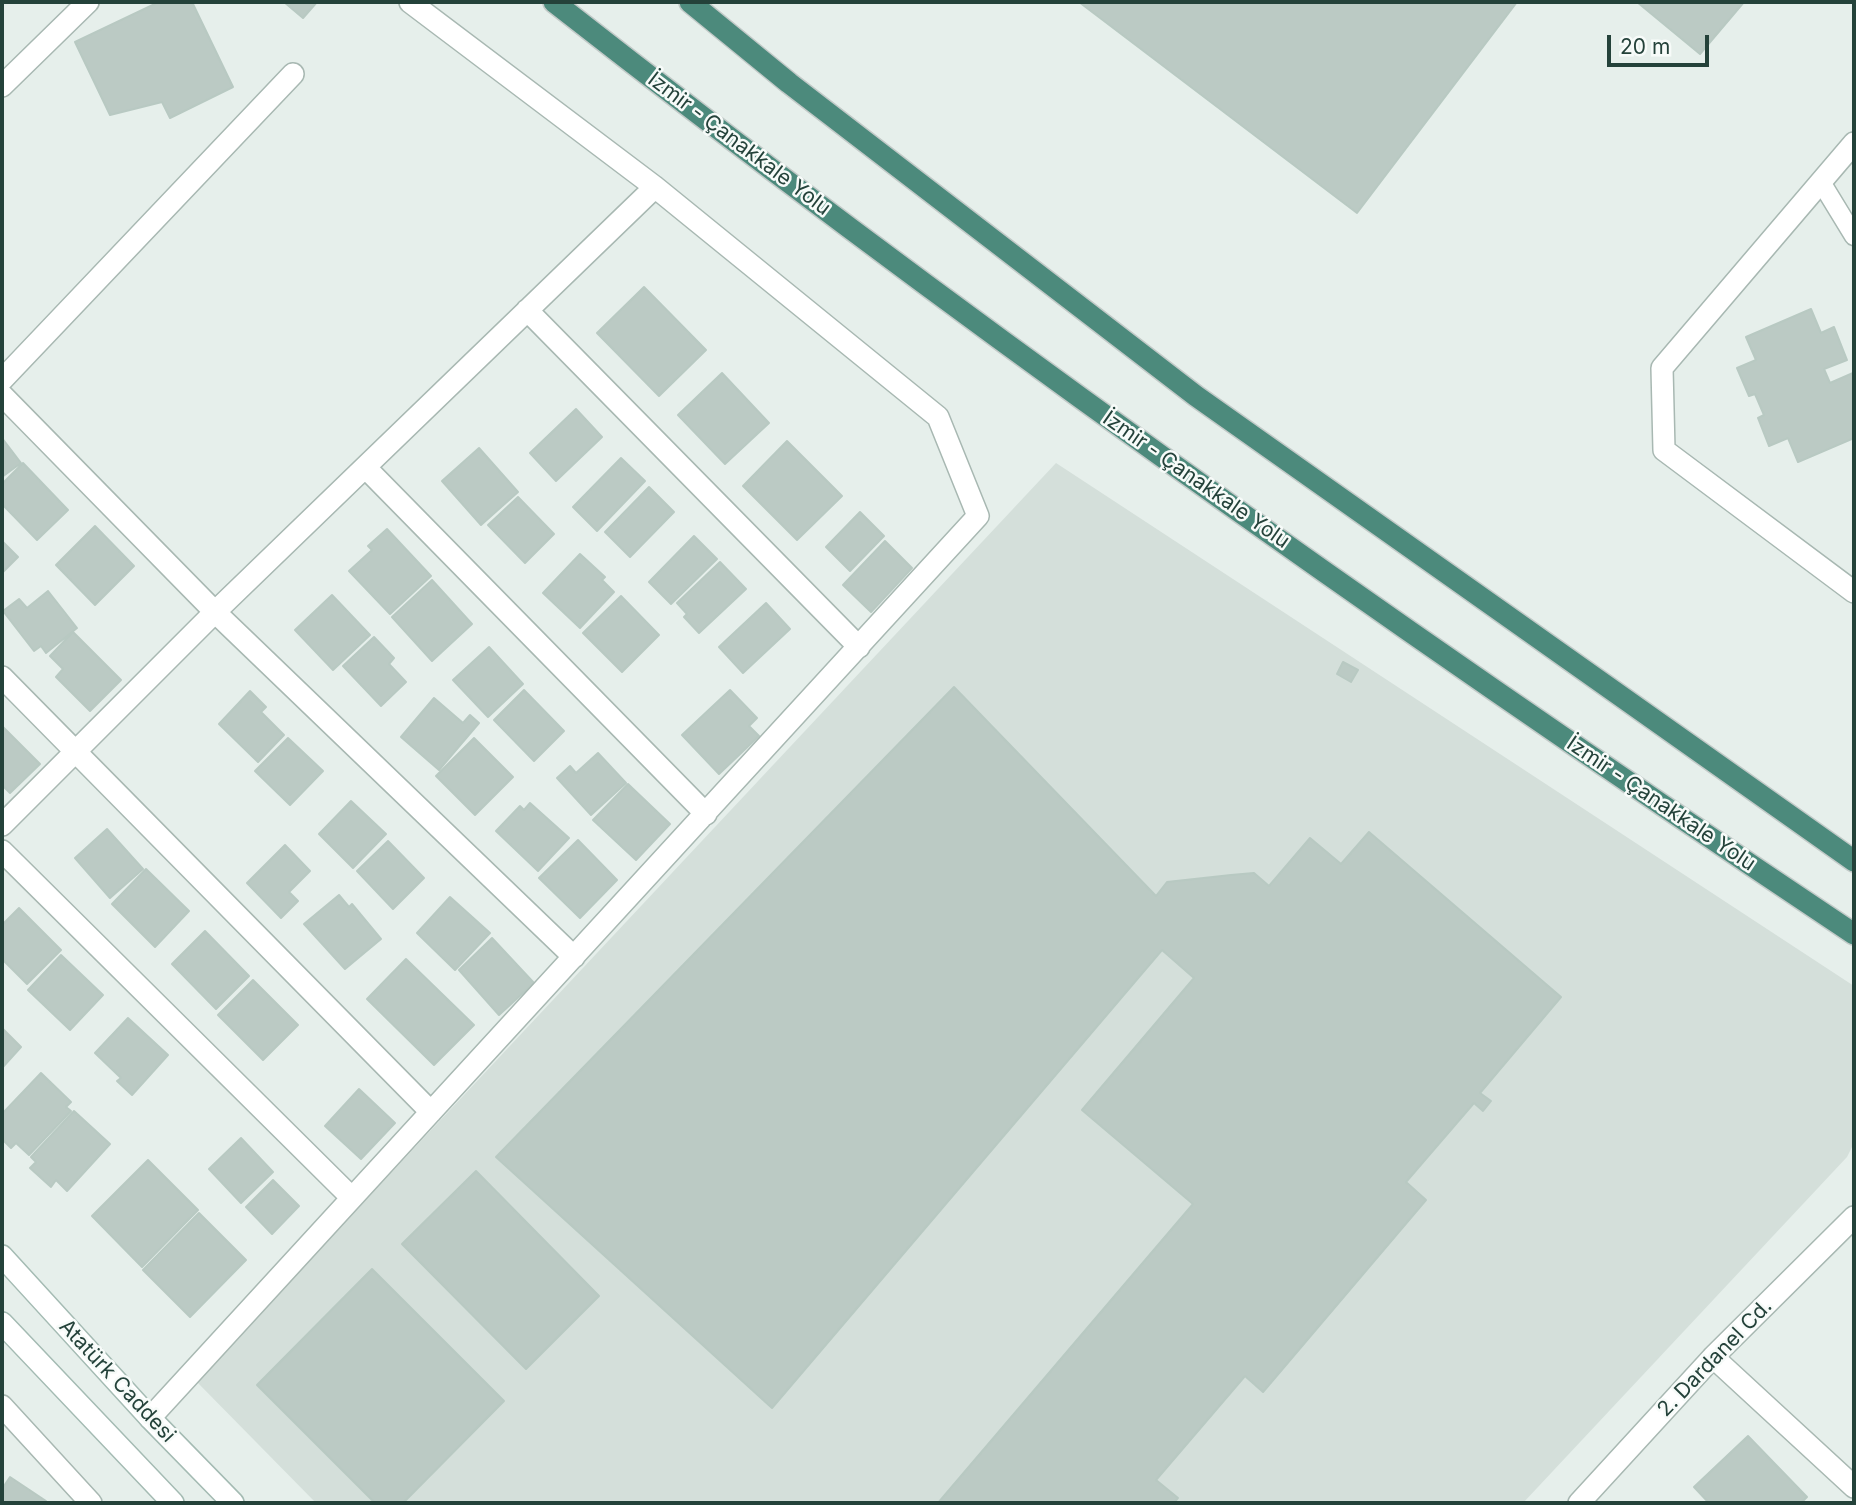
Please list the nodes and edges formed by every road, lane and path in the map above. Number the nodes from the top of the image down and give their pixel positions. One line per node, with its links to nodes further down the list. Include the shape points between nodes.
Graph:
1 (88, 2): 6 (street)
2 (410, 2): 9 (street)
3 (554, 2): 24 (highway, İzmir - Çanakkale Yolu, via 741,148 1157,453 1623,780)
4 (690, 2): 23 (highway, via 1196,396)
5 (293, 74): 12 (street)
6 (2, 86)
7 (1854, 143): 8 (street)
8 (1821, 182): 10 (lane); 15 (street, via 1662,368 1664,450)
9 (655, 187): 11 (street); 17 (street, via 938,417 978,516)
10 (1854, 236)
11 (527, 310): 14 (street); 17 (street)
12 (2, 380)
13 (2, 395): 16 (street)
14 (365, 467): 16 (street); 20 (street)
15 (1854, 592)
16 (215, 612): 19 (street); 25 (street)
17 (859, 647): 20 (street)
18 (2, 677): 19 (street)
19 (76, 752): 21 (street); 26 (street)
20 (706, 814): 25 (street)
21 (2, 825)
22 (2, 850): 27 (street)
23 (1854, 861)
24 (1854, 934)
25 (574, 957): 26 (street)
26 (431, 1112): 27 (street)
27 (351, 1197): 33 (street)
28 (1854, 1217): 31 (street, 2. Dardanel Cd.)
29 (2, 1256): 33 (street, Atatürk Caddesi)
30 (2, 1323): 36 (street, Atatürk Caddesi)
31 (1713, 1357): 34 (street); 38 (street, 2. Dardanel Cd.)
32 (2, 1406): 35 (street)
33 (150, 1418): 37 (street, Atatürk Caddesi)
34 (1854, 1488)
35 (91, 1503)
36 (173, 1503)
37 (233, 1503)
38 (1579, 1503)

